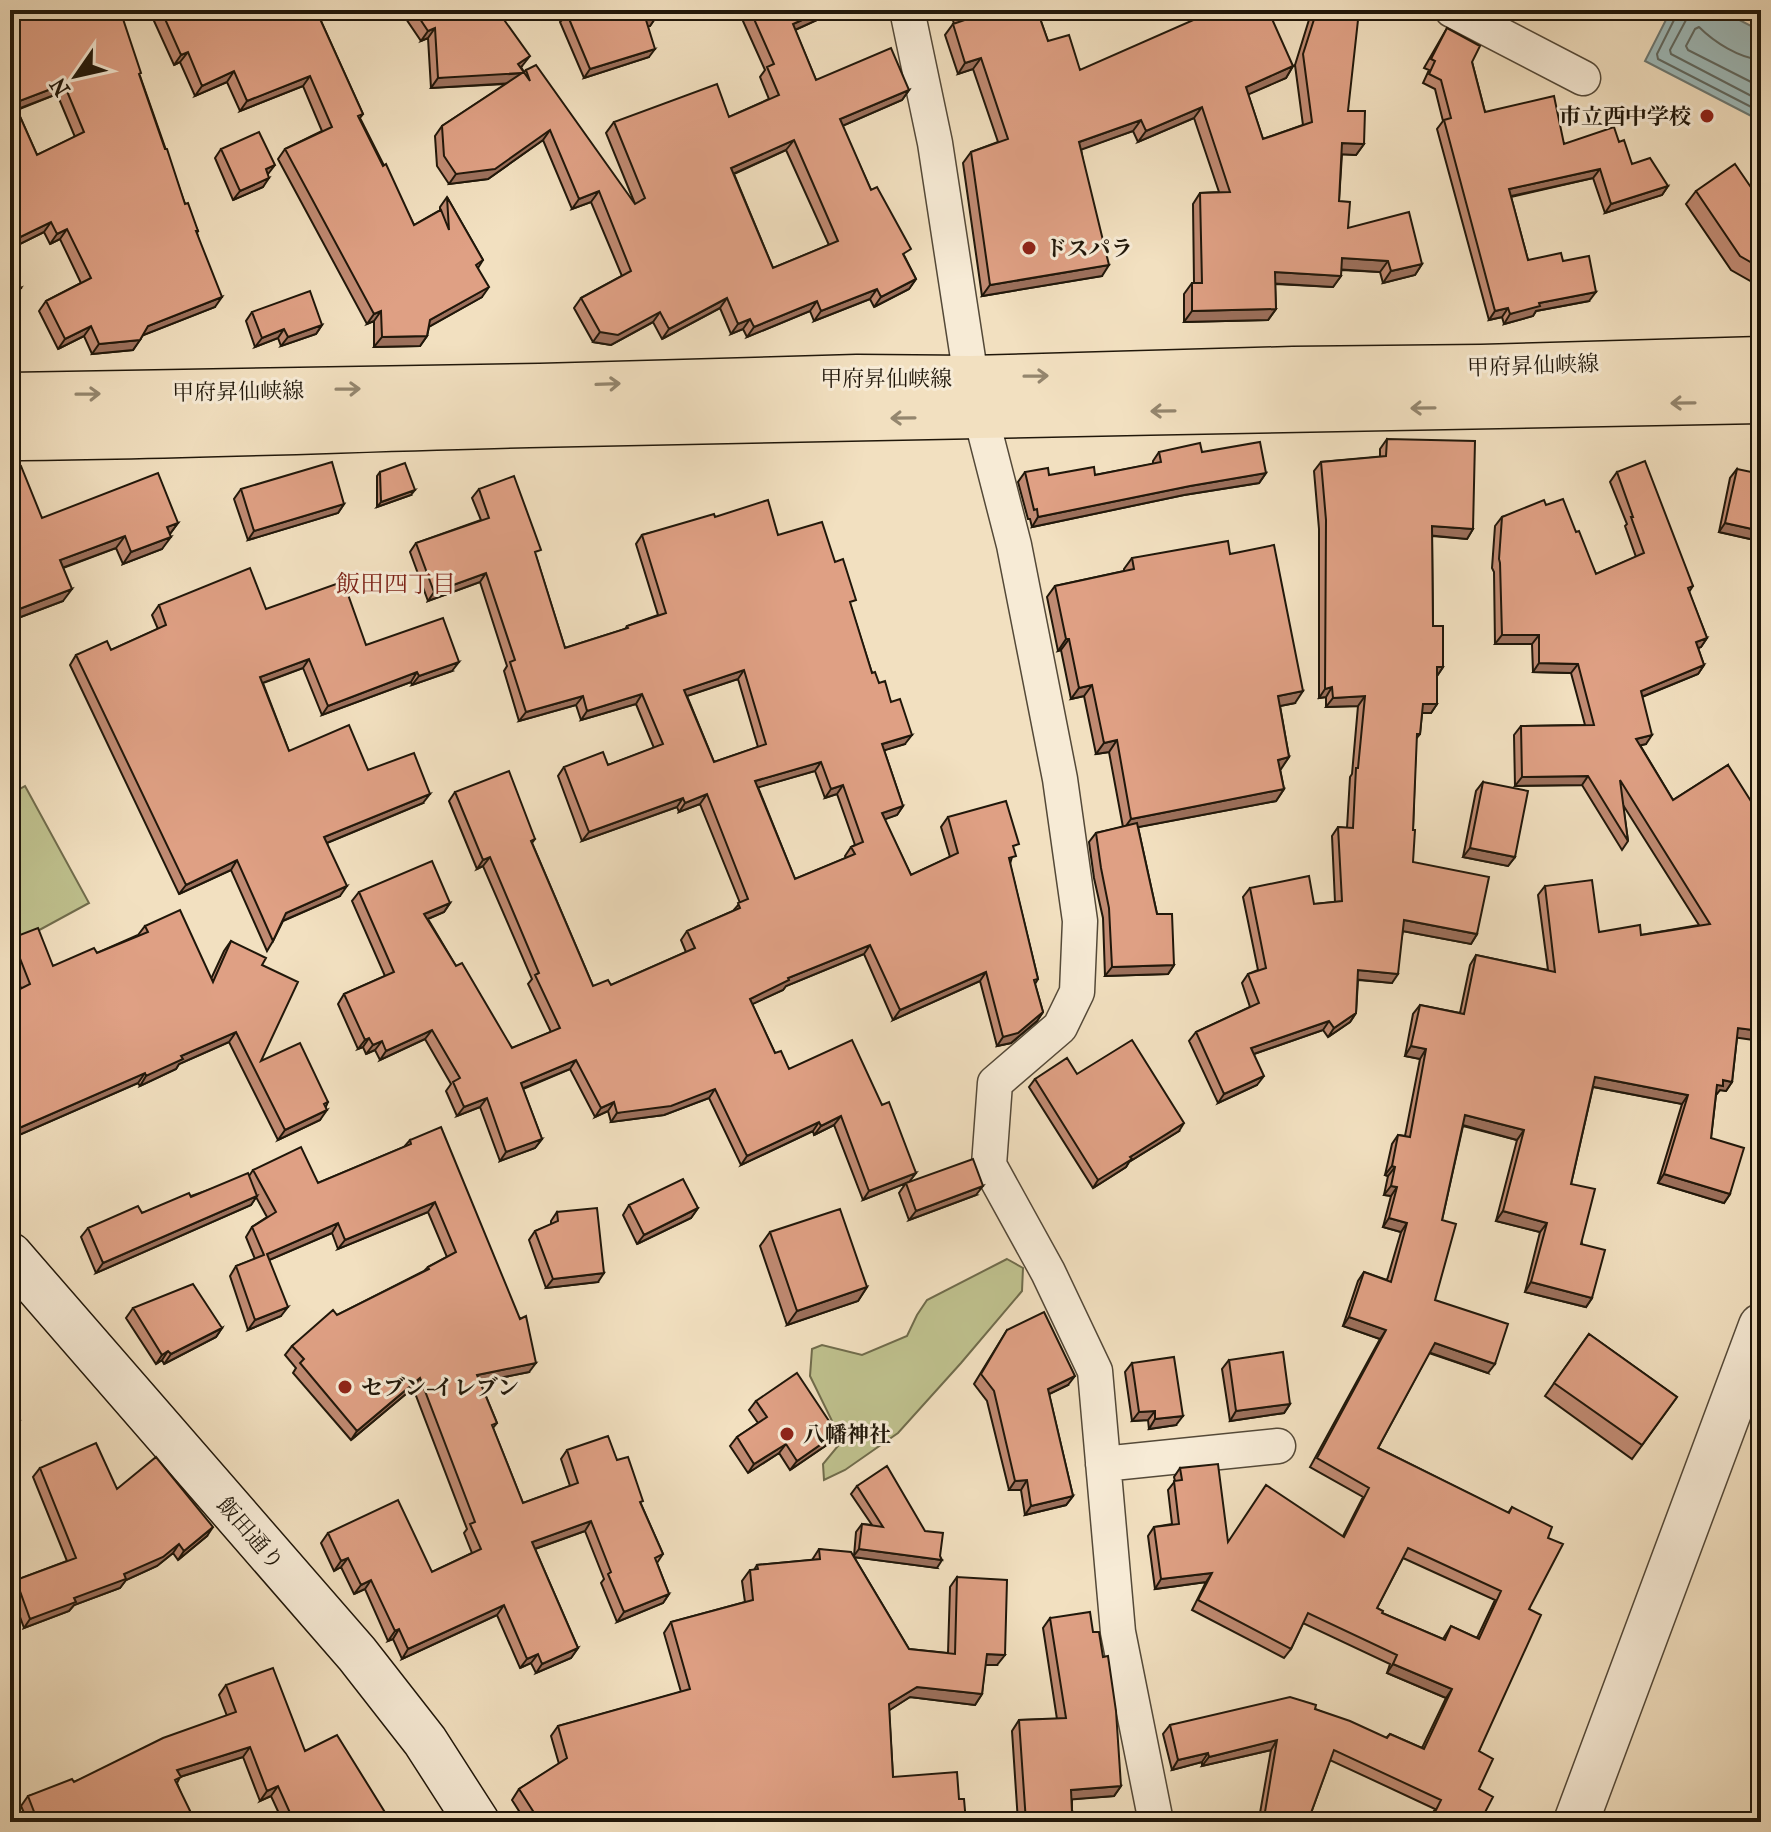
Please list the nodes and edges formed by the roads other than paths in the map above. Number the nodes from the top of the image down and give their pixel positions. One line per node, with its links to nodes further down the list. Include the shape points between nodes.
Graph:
1 (907, 10): 6 (street, via 935,143)
2 (1452, 10): 3 (street)
3 (1583, 78)
4 (1761, 359): 6 (main road, 甲府昇仙峡線, one-way to 4, via 1293,369)
5 (10, 395): 6 (main road, 甲府昇仙峡線, one-way to 6, via 857,377)
6 (975, 397): 7 (main road, 甲府昇仙峡線, one-way to 6, via 1217,410); 8 (main road, 甲府昇仙峡線, one-way to 8, via 542,424); 12 (street, via 1014,545 1060,779 1080,921 1077,992 1060,1027 995,1083 989,1165 1095,1371)
7 (1761, 401)
8 (10, 438)
9 (10, 1255): 13 (main road, 飯田通り, via 357,1654 425,1741)
10 (1761, 1326): 15 (main road)
11 (1278, 1446): 12 (street)
12 (1103, 1464): 14 (street, via 1118,1632)
13 (477, 1822)
14 (1156, 1822)
15 (1576, 1822)

